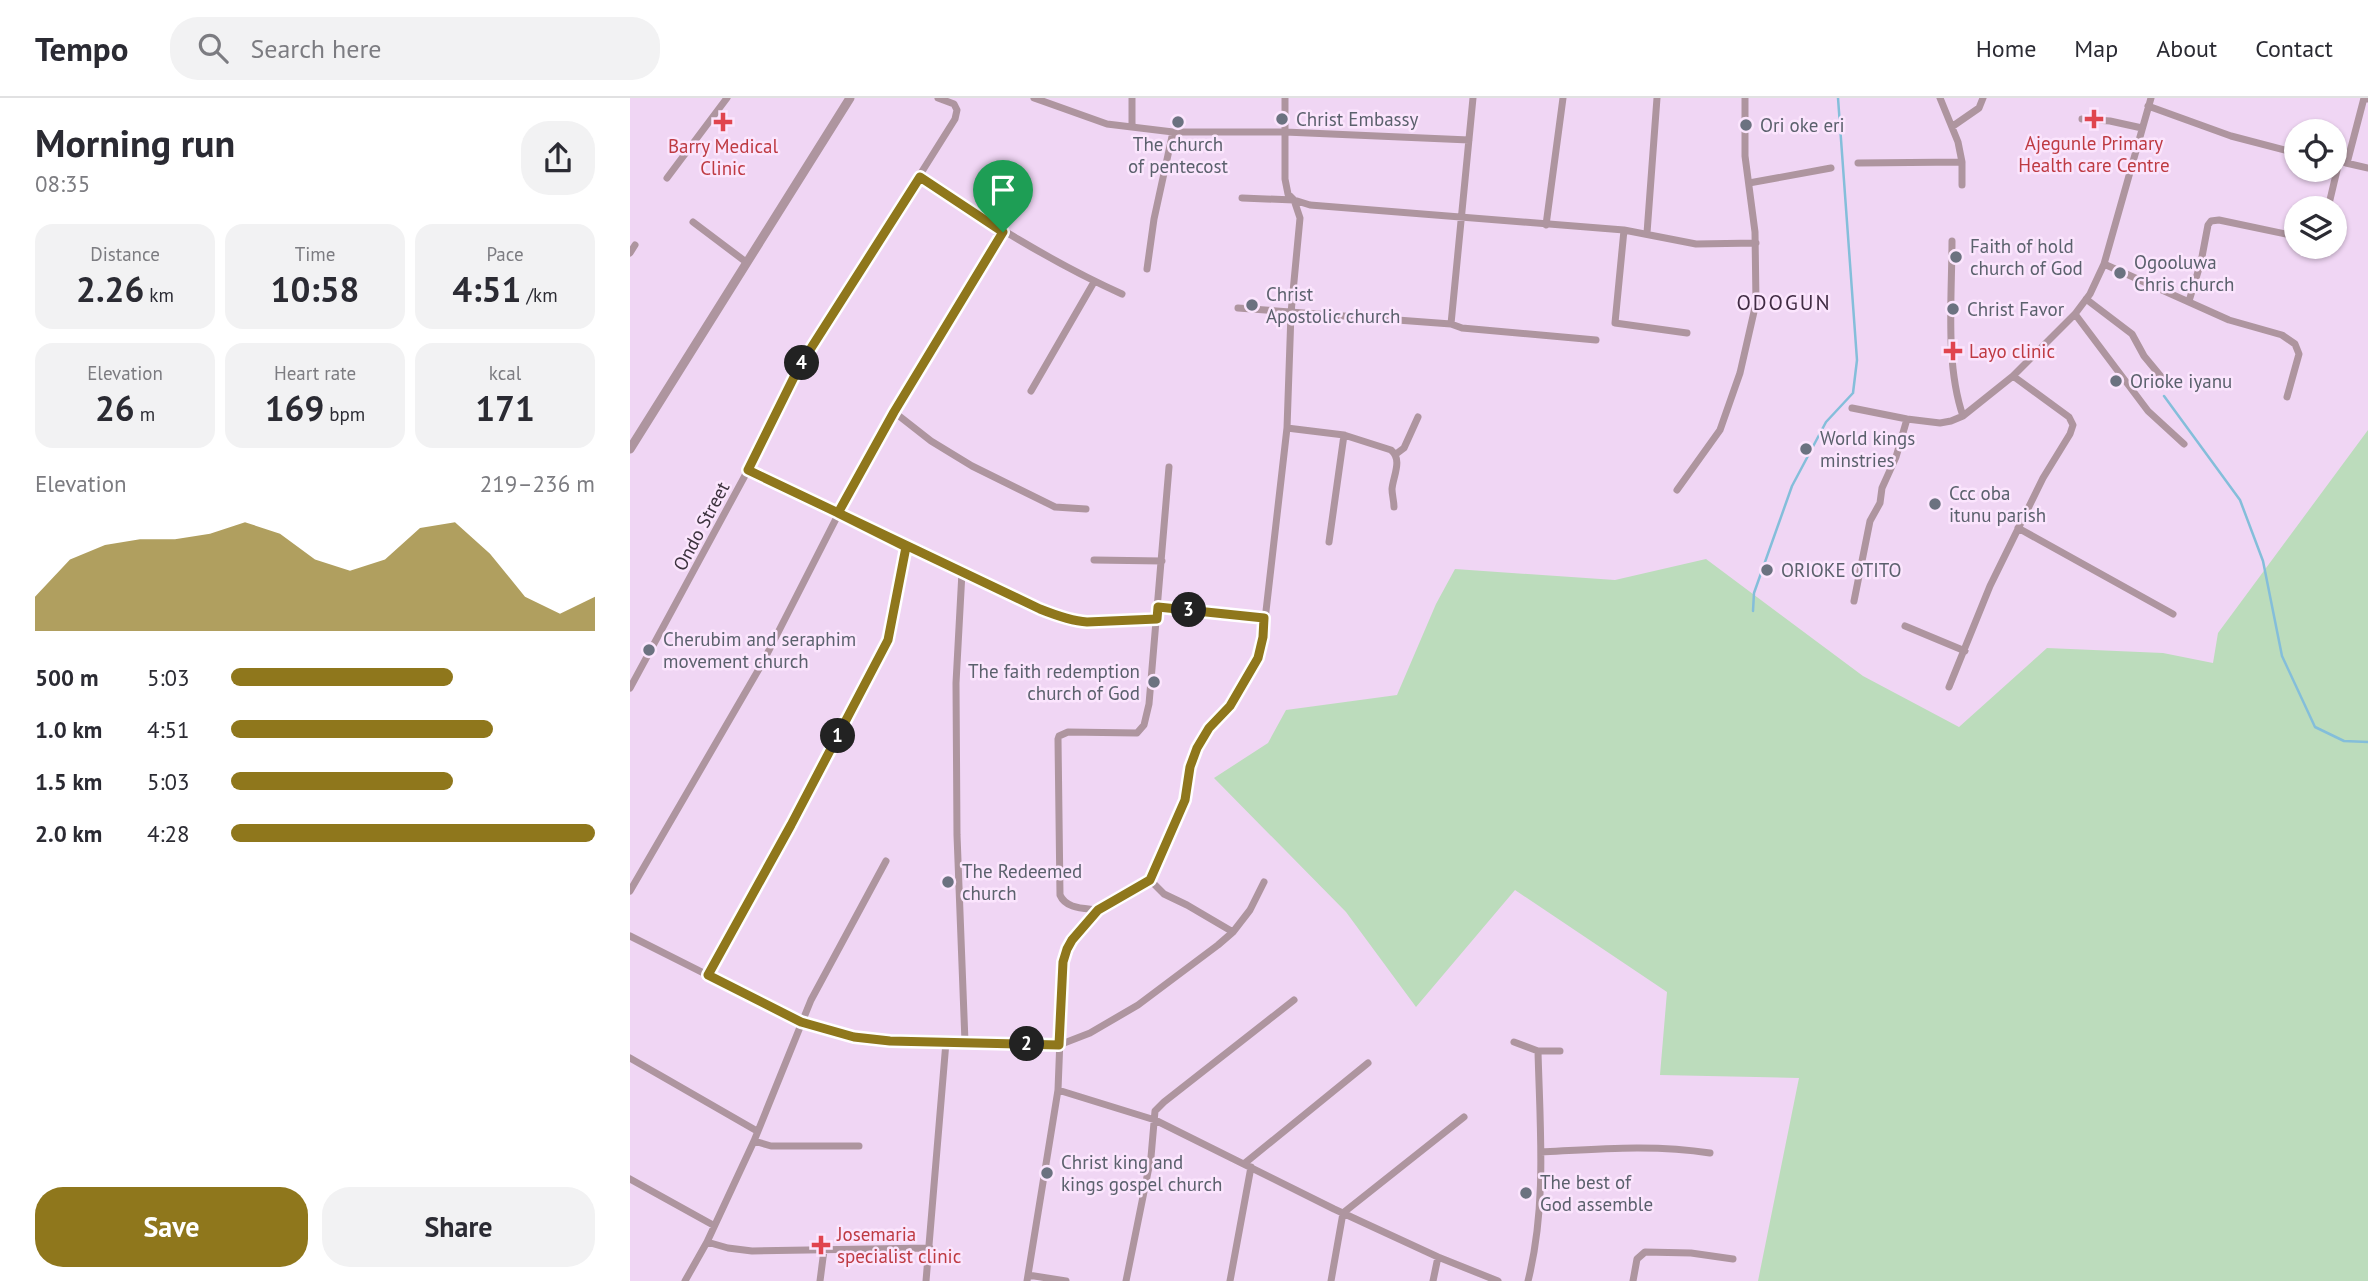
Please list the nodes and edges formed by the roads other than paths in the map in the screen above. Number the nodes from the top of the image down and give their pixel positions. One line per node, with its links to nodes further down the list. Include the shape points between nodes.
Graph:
1 (727, 98): 30 (street)
2 (850, 98): 46 (street)
3 (938, 98): 29 (street, Ondo Street, via 957,110)
4 (1034, 98): 16 (street, via 1107,124)
5 (1132, 98): 16 (street)
6 (1285, 98): 20 (street)
7 (1473, 98): 21 (street)
8 (1563, 98): 37 (street)
9 (1657, 98): 40 (street)
10 (1745, 98): 31 (street)
11 (1940, 98): 17 (street)
12 (1983, 98): 17 (street, via 1979,108)
13 (2368, 99): 22 (street, via 2364,98)
14 (2150, 102): 18 (street); 23 (street, via 2231,136)
15 (2082, 119): 18 (street)
16 (1132, 126): 19 (street)
17 (1953, 126): 24 (street)
18 (2143, 128): 47 (street)
19 (1173, 132): 20 (street); 48 (street)
20 (1286, 132): 21 (street); 34 (street, via 1284,179)
21 (1469, 140): 35 (street)
22 (2347, 143)
23 (2284, 150)
24 (1962, 162): 25 (street); 32 (street)
25 (1858, 163)
26 (2347, 164): 28 (street)
27 (1831, 168): 31 (street)
28 (2368, 168)
29 (920, 177): 39 (street); 74 (street, Ondo Street, via 799,367)
30 (667, 178)
31 (1749, 184): 43 (street)
32 (1962, 185)
33 (1242, 198): 34 (street)
34 (1294, 200): 35 (street); 54 (street, via 1300,218)
35 (1460, 216): 37 (street); 56 (street)
36 (693, 222): 46 (street)
37 (1546, 225): 38 (street)
38 (1625, 230): 40 (street); 57 (street, via 1615,323)
39 (1003, 232): 49 (street); 64 (street)
40 (1647, 233): 43 (street, via 1696,244)
41 (2284, 234): 52 (street, via 2211,221)
42 (1952, 241): 65 (street, via 1953,371)
43 (1756, 243): 75 (street, via 1756,303 1732,398 1720,430)
44 (635, 245): 45 (street)
45 (630, 253)
46 (746, 262): 71 (street)
47 (2104, 264): 51 (street); 52 (street)
48 (1147, 269)
49 (1094, 282): 50 (street); 61 (street)
50 (1122, 294)
51 (2086, 299): 55 (street); 60 (street, via 2132,334)
52 (2189, 302): 62 (street, via 2229,320 2282,335 2295,344 2299,354)
53 (1238, 308): 54 (street)
54 (1291, 313): 56 (street); 68 (street)
55 (2076, 314): 59 (street); 70 (street, via 2148,411)
56 (1451, 324): 58 (street)
57 (1687, 333)
58 (1596, 340)
59 (2013, 376): 65 (street); 79 (street, via 2069,417 2073,425)
60 (2163, 379)
61 (1031, 391)
62 (2287, 397)
63 (1852, 408): 67 (street)
64 (894, 412): 77 (street, via 972,466 1055,507); 78 (street)
65 (1962, 416): 67 (street, via 1940,423)
66 (1418, 417): 72 (street, via 1404,448)
67 (1908, 419): 85 (street, via 1870,521)
68 (1287, 428): 69 (street); 88 (street)
69 (1344, 435): 72 (street); 80 (street)
70 (2184, 444)
71 (630, 449)
72 (1396, 454): 76 (street)
73 (1169, 467): 83 (street)
74 (748, 470): 78 (street); 93 (street, Ondo Street)
75 (1676, 490)
76 (1394, 507)
77 (1086, 509)
78 (838, 513): 81 (street); 99 (street, via 764,662)
79 (2018, 528): 87 (street); 91 (street)
80 (1329, 542)
81 (906, 547): 84 (street); 103 (street, via 888,640)
82 (1094, 560): 83 (street)
83 (1162, 561): 86 (street)
84 (962, 572): 89 (street, via 1077,622); 107 (street, via 956,724)
85 (1854, 601)
86 (1158, 607): 88 (street); 89 (street)
87 (2173, 614)
88 (1264, 618): 97 (street, via 1258,658 1230,706 1197,748 1185,800)
89 (1157, 619): 100 (street, via 1149,704 1141,730 1125,734 1068,732 1058,739 1060,895 1070,905)
90 (1905, 626): 91 (street)
91 (1965, 651): 94 (street)
92 (630, 670): 93 (street)
93 (638, 674): 95 (street, Ondo Street)
94 (1949, 687)
95 (630, 688)
96 (886, 861): 105 (street)
97 (1150, 880): 100 (street); 101 (street, via 1164,894)
98 (1264, 882): 101 (street)
99 (630, 891)
100 (1098, 910): 109 (street, via 1072,940 1063,962)
101 (1233, 932): 109 (street, via 1138,1005)
102 (630, 936): 103 (street)
103 (708, 975): 105 (street)
104 (1294, 1000): 116 (street, via 1164,1102)
105 (801, 1022): 106 (street, via 872,1040); 117 (street)
106 (946, 1042): 107 (street); 127 (street)
107 (965, 1042): 109 (street)
108 (1514, 1042): 110 (street)
109 (1059, 1045): 114 (street)
110 (1538, 1051): 111 (street); 120 (street)
111 (1560, 1051)
112 (630, 1058): 117 (street)
113 (1368, 1063): 122 (street)
114 (1058, 1090): 116 (street); 131 (street)
115 (1464, 1117): 124 (street)
116 (1154, 1120): 122 (street); 136 (street)
117 (757, 1131): 118 (street)
118 (754, 1141): 119 (street, via 771,1146); 125 (street)
119 (859, 1146)
120 (1541, 1152): 121 (street, via 1629,1148); 141 (street, via 1539,1231)
121 (1710, 1153)
122 (1248, 1165): 124 (street); 137 (street)
123 (630, 1179): 125 (street)
124 (1343, 1213): 129 (street); 138 (street)
125 (713, 1225): 126 (street)
126 (707, 1242): 128 (street, via 752,1251); 132 (street)
127 (930, 1248): 128 (street); 134 (street)
128 (824, 1250): 133 (street)
129 (1438, 1257): 139 (street); 140 (street)
130 (1733, 1259): 142 (street, via 1645,1252 1637,1259)
131 (1028, 1278): 135 (street)
132 (685, 1281)
133 (820, 1281)
134 (926, 1281)
135 (1066, 1281)
136 (1126, 1281)
137 (1230, 1281)
138 (1331, 1281)
139 (1433, 1281)
140 (1498, 1281)
141 (1528, 1281)
142 (1633, 1281)

